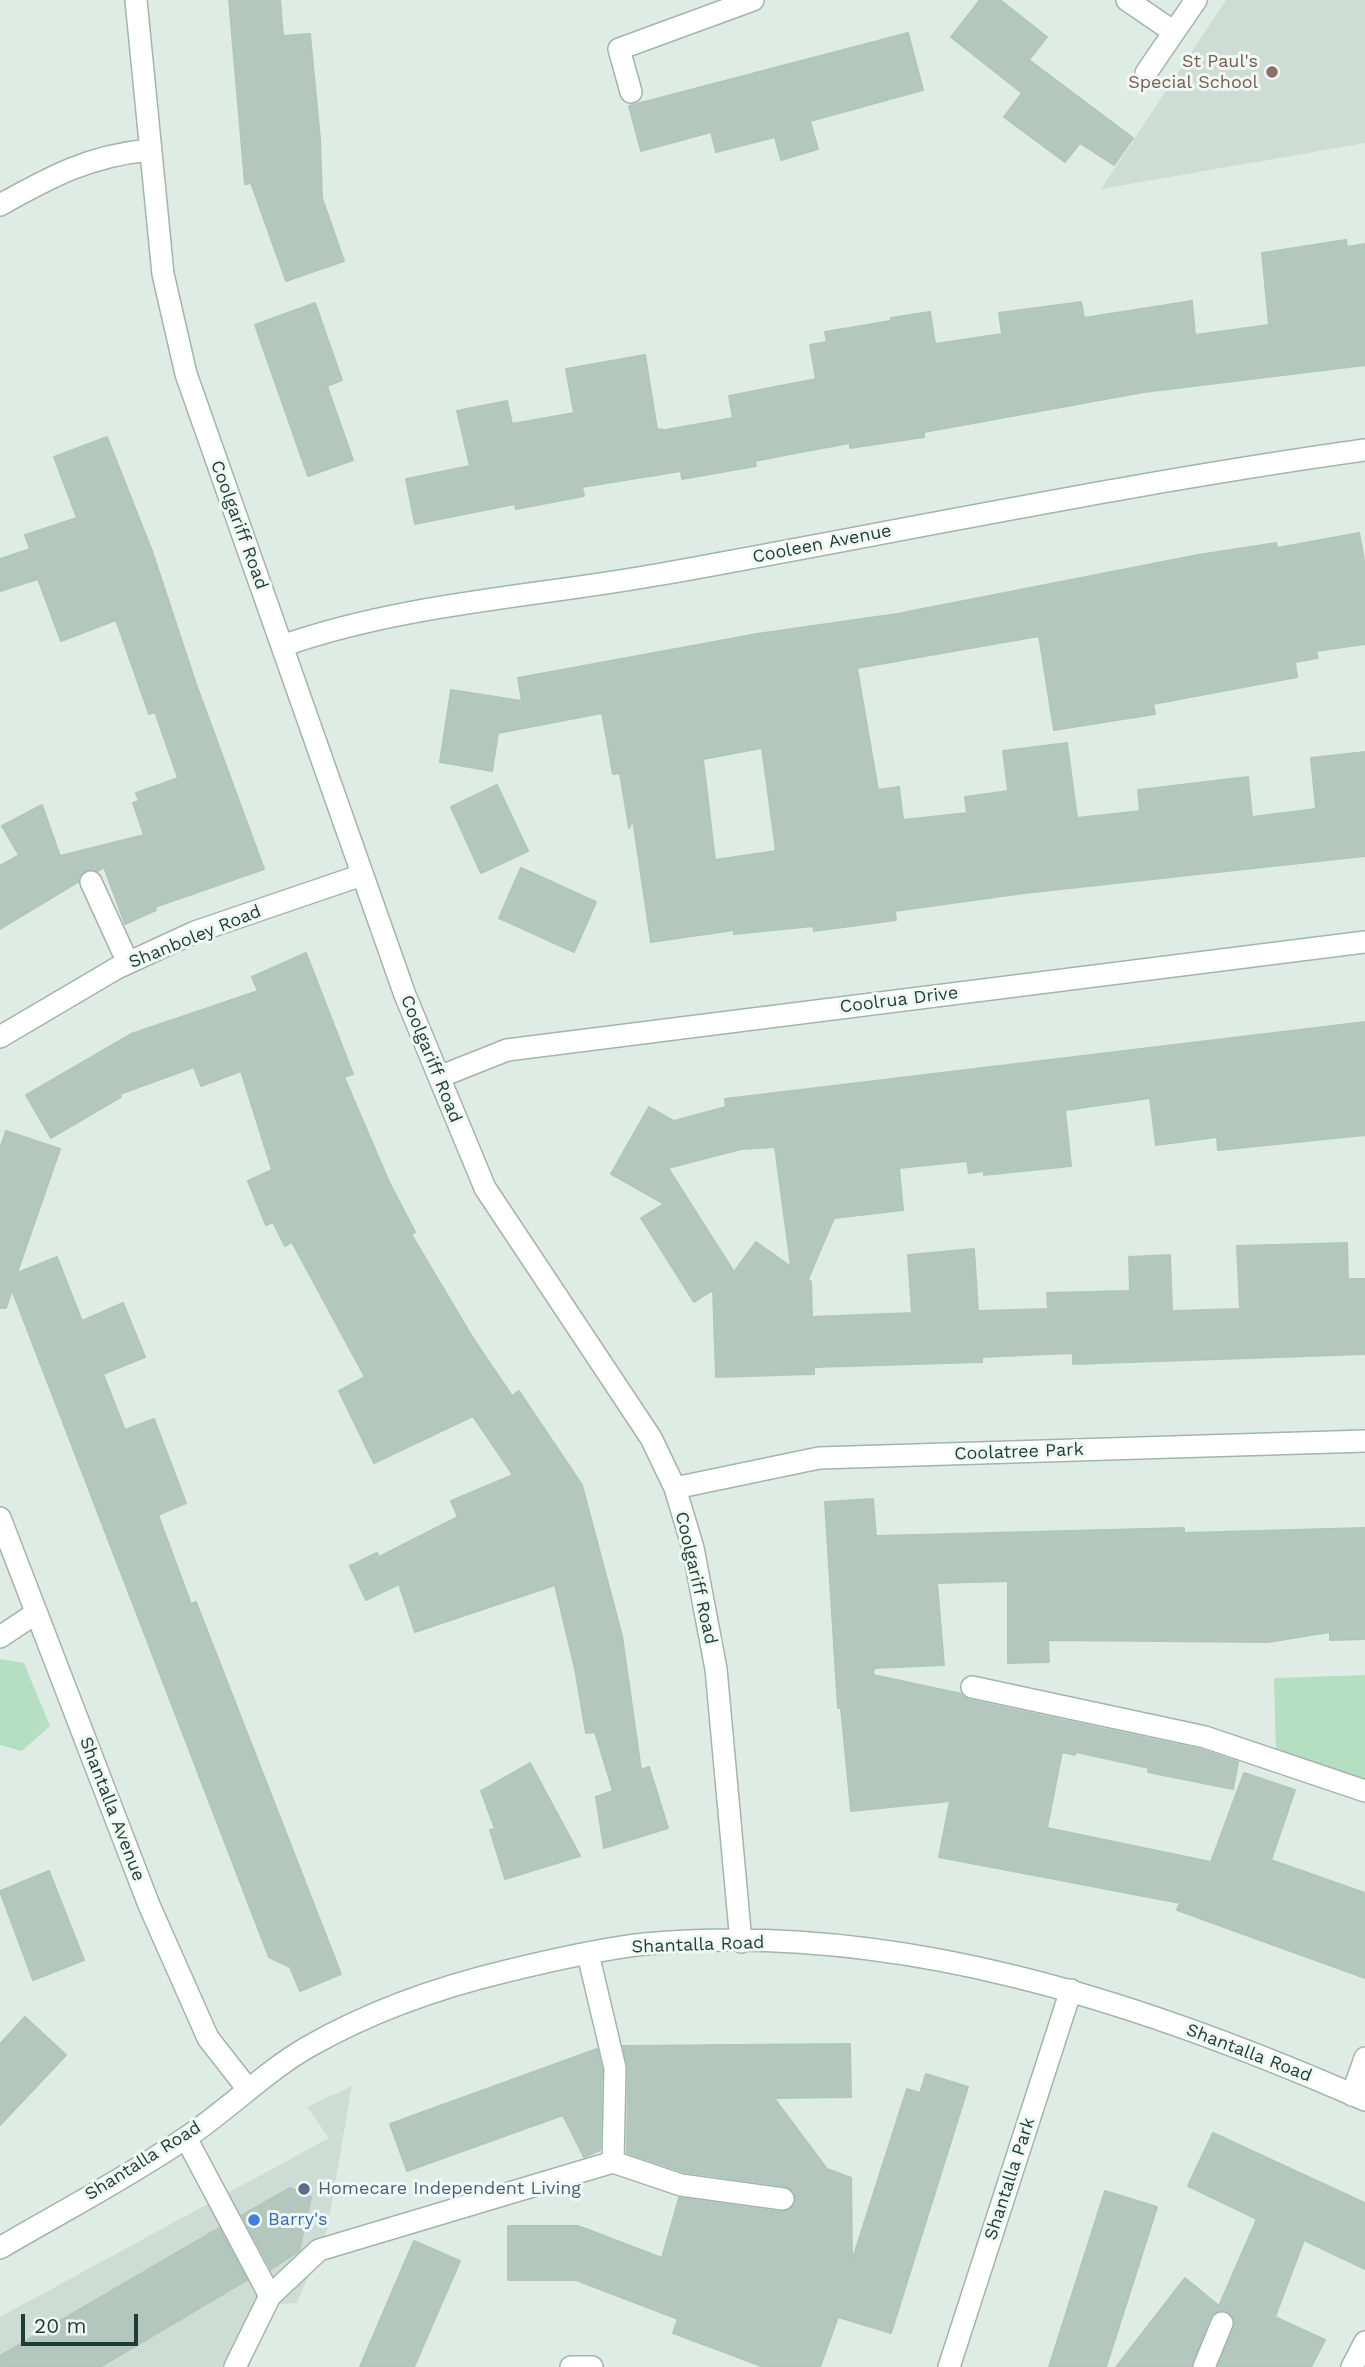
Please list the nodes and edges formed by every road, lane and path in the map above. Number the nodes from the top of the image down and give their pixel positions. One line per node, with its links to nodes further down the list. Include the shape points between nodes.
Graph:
1 (136, 0): 8 (street, Coolgariff Road)
2 (753, 0): 7 (street, via 619,49)
3 (1127, 0): 5 (street)
4 (1196, 0): 5 (street)
5 (1174, 32): 6 (street)
6 (1146, 73)
7 (631, 92)
8 (149, 150): 9 (street, via 110,154 49,178); 11 (street, Coolgariff Road, via 163,274 186,374)
9 (0, 205)
10 (1365, 450): 11 (street, Cooleen Avenue, via 1149,482 624,581 360,621)
11 (282, 646): 12 (street, Coolgariff Road)
12 (362, 875): 15 (street, Shanboley Road, via 195,932); 17 (street, Coolgariff Road)
13 (91, 882): 15 (street)
14 (1365, 942): 17 (street, Coolrua Drive, via 507,1049)
15 (128, 963): 16 (street, Shanboley Road)
16 (0, 1037)
17 (439, 1077): 19 (street, Coolgariff Road, via 485,1188 651,1438)
18 (1365, 1441): 19 (street, Coolatree Park, via 819,1458)
19 (675, 1488): 25 (street, Coolgariff Road, via 693,1548 716,1669)
20 (0, 1518): 21 (street, Shantalla Avenue)
21 (36, 1613): 22 (street); 29 (street, Shantalla Avenue, via 149,1905 208,2038)
22 (0, 1637)
23 (972, 1687): 24 (street, via 1205,1737)
24 (1365, 1791)
25 (741, 1942): 26 (street, Shantalla Road, via 643,1944); 27 (street, Shantalla Road, via 827,1945 943,1960)
26 (588, 1954): 29 (street, Shantalla Road, via 431,1992 309,2046); 32 (street, via 615,2068)
27 (1071, 1990): 30 (street, Shantalla Road, via 1276,2060); 42 (street, Shantalla Park)
28 (1365, 2058): 30 (street)
29 (247, 2088): 31 (street, Shantalla Road)
30 (1358, 2097)
31 (186, 2138): 34 (street, Shantalla Road); 35 (street)
32 (613, 2162): 33 (street, via 681,2185); 35 (street, via 319,2250)
33 (783, 2199)
34 (0, 2248)
35 (270, 2296): 39 (street)
36 (1222, 2323): 38 (street)
37 (1365, 2342): 43 (street)
38 (1212, 2364)
39 (235, 2367)
40 (571, 2367): 41 (street)
41 (592, 2367)
42 (949, 2367)
43 (1352, 2367)

